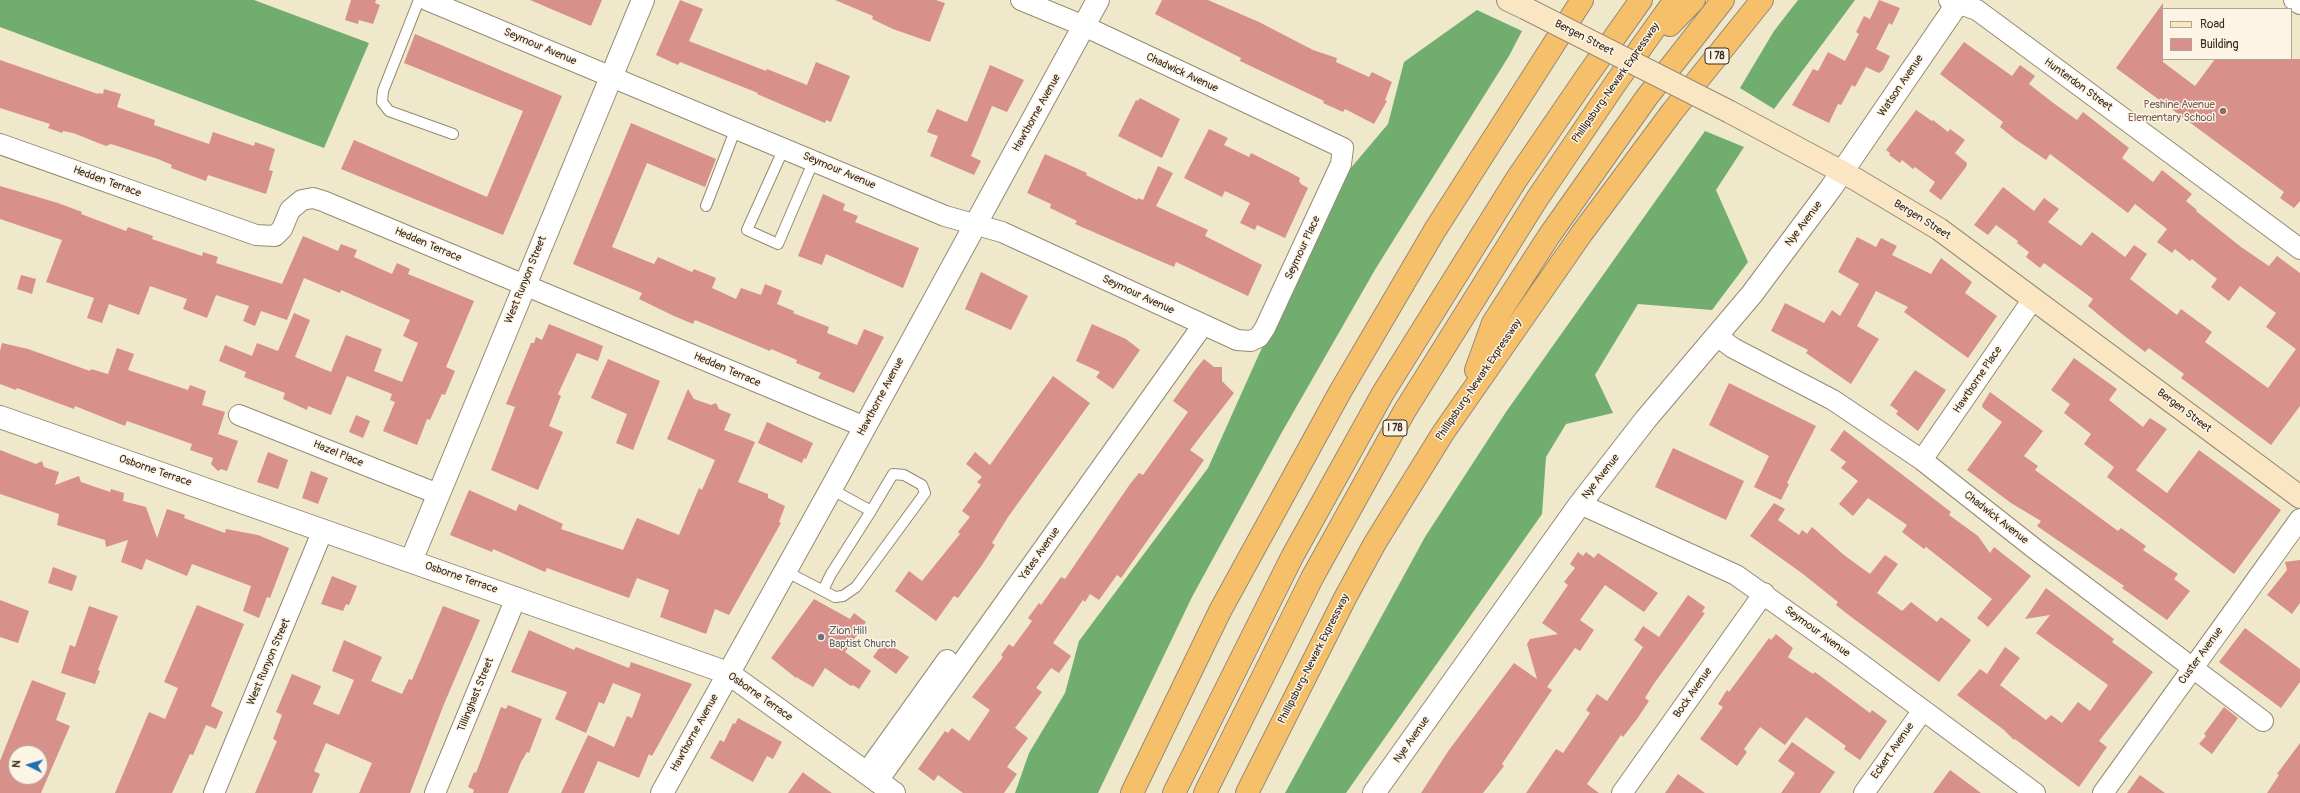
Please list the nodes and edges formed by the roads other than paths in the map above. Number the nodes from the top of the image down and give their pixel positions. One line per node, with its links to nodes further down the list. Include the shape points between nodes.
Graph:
1 (419, 0): 24 (lane, via 383,91 382,102 389,111)
2 (427, 0): 19 (street, Seymour Avenue)
3 (643, 0): 19 (street, West Runyon Street)
4 (1020, 0): 18 (street, Chadwick Avenue)
5 (1098, 0): 18 (street, Hawthorne Avenue)
6 (1582, 0): 20 (highway)
7 (1591, 0): 20 (highway)
8 (1634, 0): 22 (highway)
9 (1641, 0): 22 (highway, I 78)
10 (1675, 0): 21 (highway, Phillipsburg-Newark Expressway / I 78)
11 (1694, 0): 21 (highway)
12 (1723, 0): 38 (highway, via 1596,167 1522,277 1493,323)
13 (1762, 0): 38 (highway, Phillipsburg-Newark Expressway / I 78, via 1620,181)
14 (2294, 0): 17 (street)
15 (1955, 1): 29 (street, Watson Avenue); 32 (street, Hunterdon Street, via 1977,10)
16 (1517, 4): 29 (main road, Bergen Street, bridge)
17 (2300, 4)
18 (1084, 26): 27 (street, Chadwick Avenue); 31 (street, Hawthorne Avenue)
19 (610, 76): 23 (street, Seymour Avenue); 33 (street, West Runyon Street)
20 (1532, 80): 63 (highway, via 1436,230 1332,405 1220,611)
21 (1617, 81): 65 (highway, Phillipsburg-Newark Expressway / I 78, via 1502,252 1404,412 1301,599)
22 (1568, 105): 64 (highway, I 78, via 1482,233 1352,448 1262,614)
23 (736, 128): 26 (street, Seymour Avenue); 30 (lane)
24 (453, 134)
25 (0, 144): 33 (street, Hedden Terrace, via 267,237 275,236 282,229 296,203 313,198)
26 (784, 148): 28 (street, Seymour Avenue); 28 (lane, via 747,230 778,244)
27 (1343, 148): 37 (street, Seymour Place, via 1341,164 1266,328)
28 (814, 160): 31 (street, Seymour Avenue, via 945,216)
29 (1842, 172): 34 (main road, Bergen Street, via 1939,229); 36 (street, Nye Avenue, via 1752,294)
30 (706, 206)
31 (975, 224): 35 (street, Seymour Avenue, via 1002,232); 41 (street, Hawthorne Avenue)
32 (2300, 249)
33 (524, 285): 41 (street, Hedden Terrace); 44 (street, West Runyon Street)
34 (2033, 299): 42 (street, Hawthorne Place); 45 (main road, Bergen Street)
35 (1197, 322): 37 (street, Seymour Avenue, via 1237,340); 59 (street, Yates Avenue, via 984,621)
36 (1717, 336): 42 (street, Chadwick Avenue, via 1733,348 1833,400); 46 (street, Nye Avenue, via 1646,419)
37 (1251, 342)
38 (1465, 399): 66 (highway, Phillipsburg-Newark Expressway / I 78, via 1409,488 1344,600)
39 (239, 415): 44 (street, Hazel Place)
40 (0, 417): 49 (street, Osborne Terrace)
41 (865, 427): 43 (street, Hawthorne Avenue)
42 (1922, 460): 55 (street, Chadwick Avenue)
43 (831, 489): 47 (lane); 51 (street, Hawthorne Avenue)
44 (438, 494): 50 (street, West Runyon Street)
45 (2300, 497)
46 (1580, 504): 53 (street, Seymour Avenue, via 1736,575); 67 (street, Nye Avenue)
47 (871, 511): 52 (lane); 52 (lane, via 893,474 904,475 922,485 925,493 856,587 843,596 835,597)
48 (2300, 518): 55 (street, Custer Avenue)
49 (323, 530): 50 (street, Osborne Terrace); 60 (street, West Runyon Street)
50 (411, 561): 54 (street, Osborne Terrace)
51 (785, 571): 52 (lane); 56 (street, Hawthorne Avenue)
52 (823, 590)
53 (1764, 593): 57 (street, Seymour Avenue); 68 (street, Bock Avenue)
54 (516, 598): 56 (street, Osborne Terrace); 61 (street, Tillinghast Street)
55 (2193, 668): 58 (street, Chadwick Avenue); 71 (street, Custer Avenue)
56 (728, 673): 59 (street, Osborne Terrace); 62 (street, Hawthorne Avenue)
57 (1923, 710): 69 (street, Eckert Avenue); 70 (street, Seymour Avenue)
58 (2263, 721)
59 (879, 783)
60 (214, 793)
61 (435, 793)
62 (662, 793)
63 (1132, 793)
64 (1174, 793)
65 (1205, 793)
66 (1247, 793)
67 (1374, 793)
68 (1622, 793)
69 (1864, 793)
70 (2035, 793)
71 (2103, 793)

